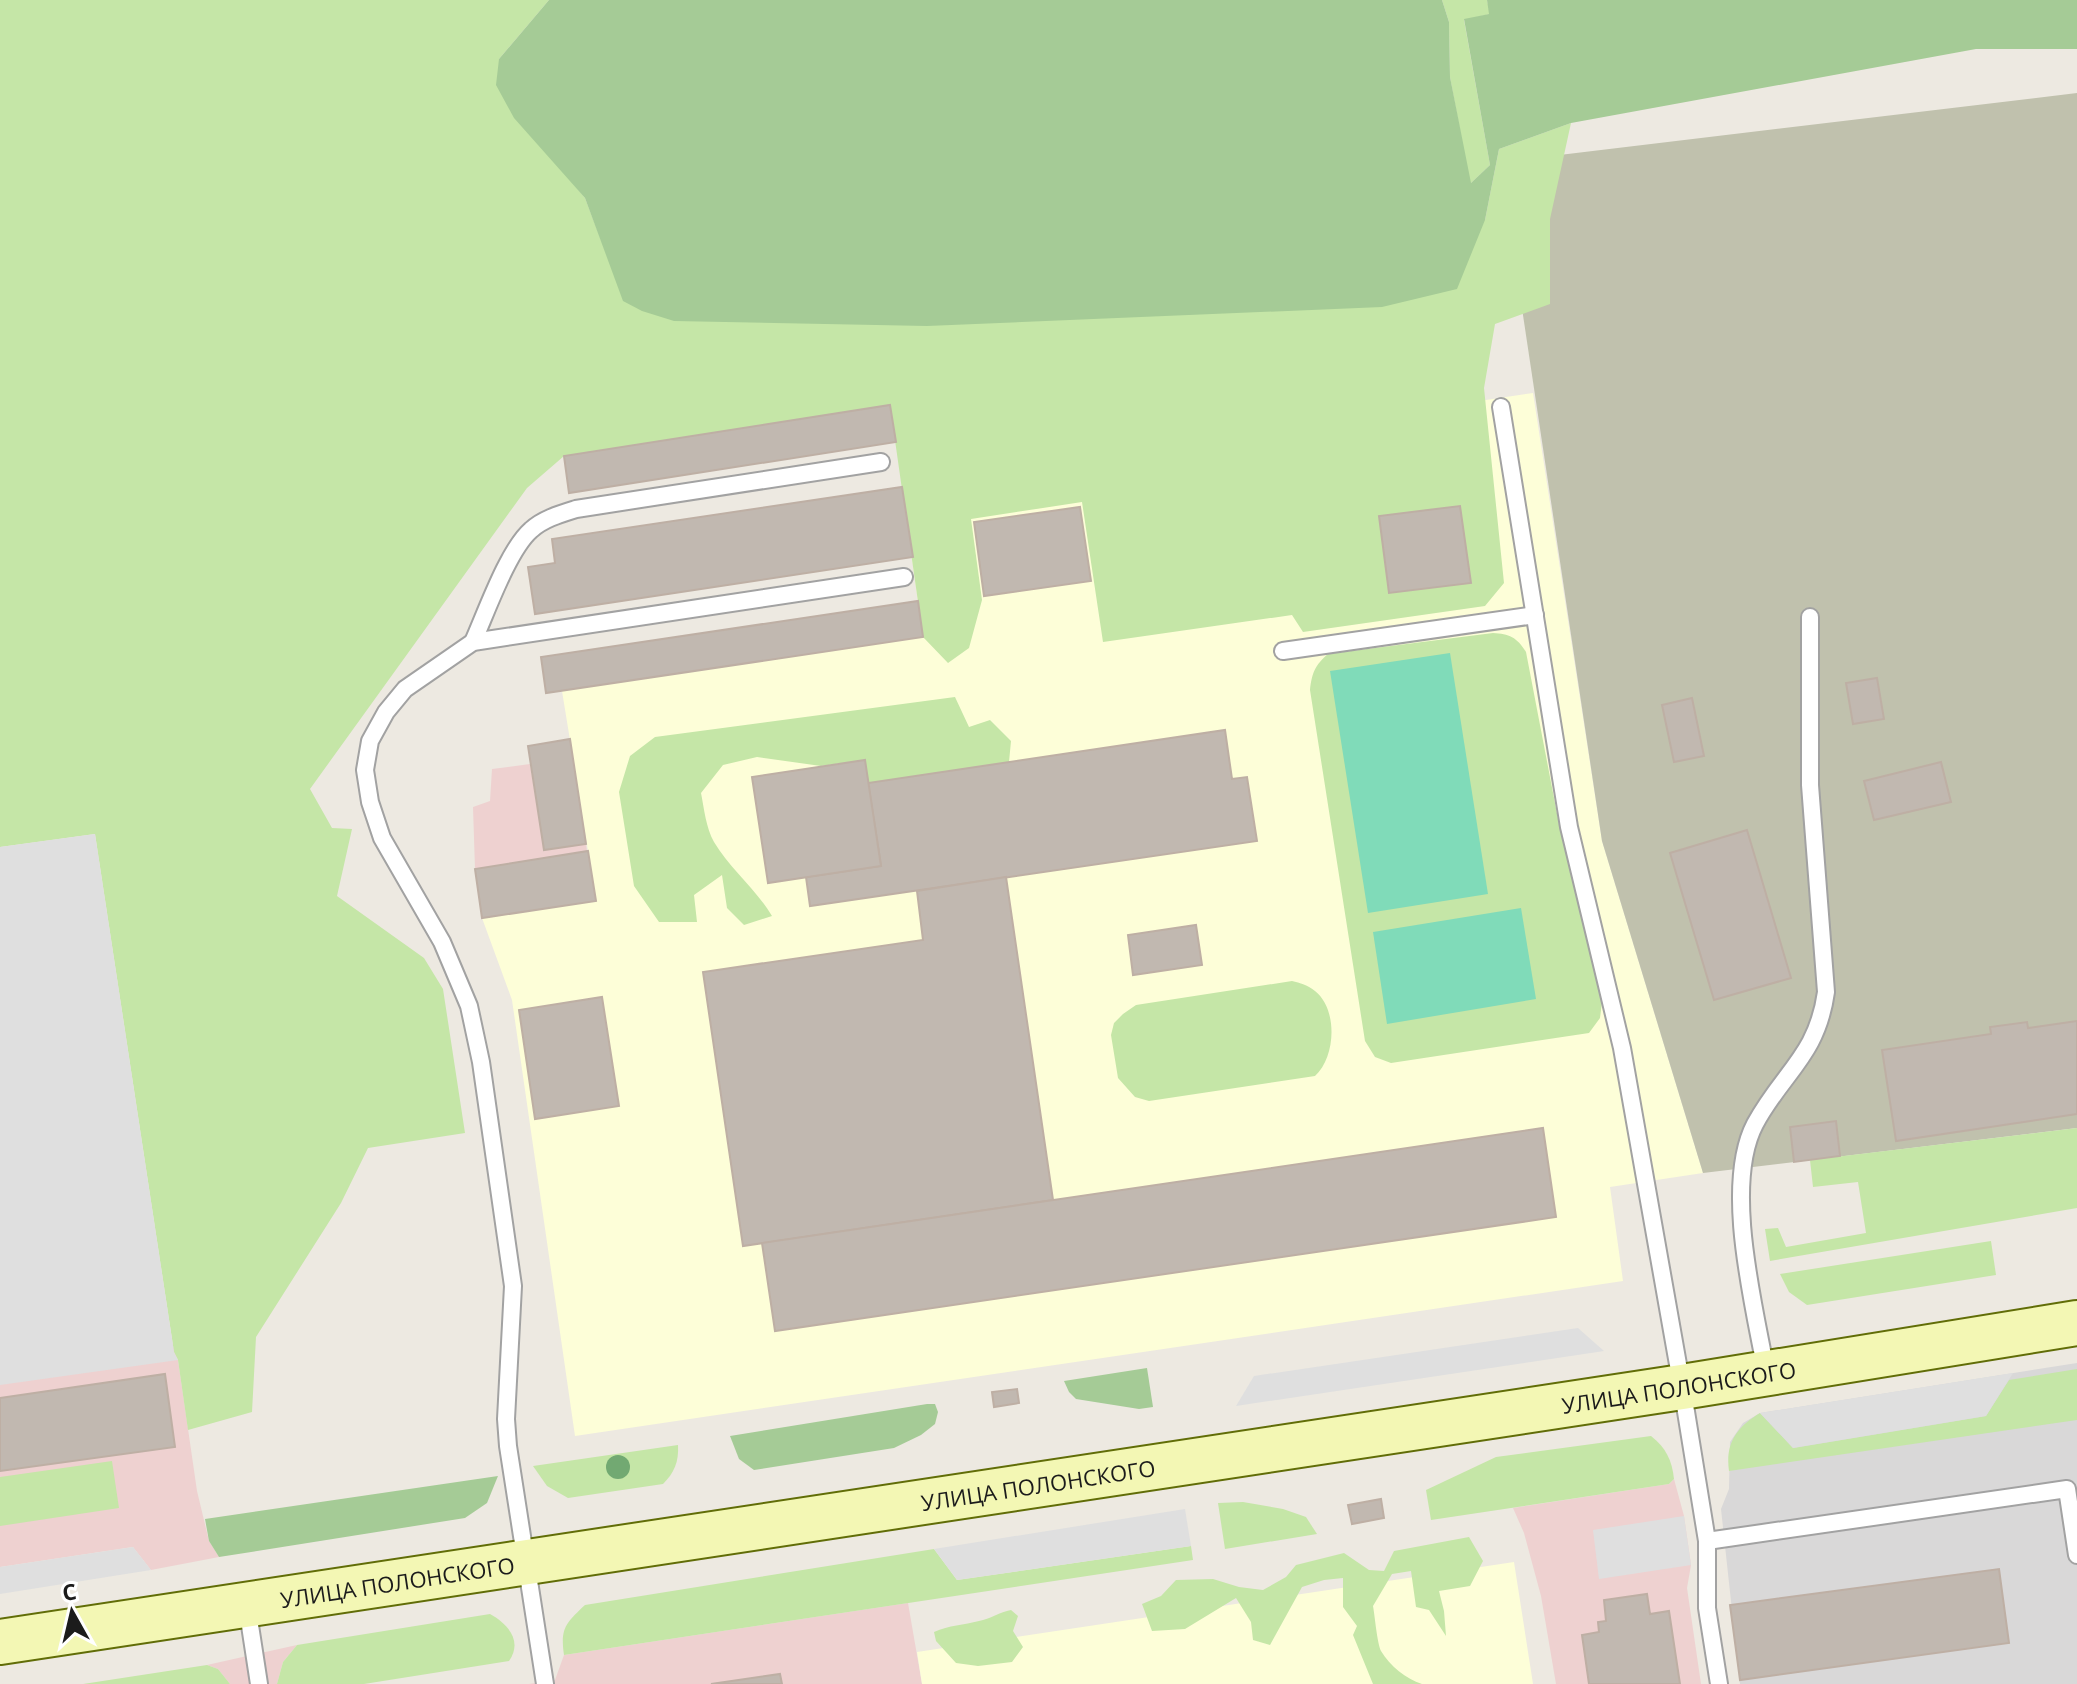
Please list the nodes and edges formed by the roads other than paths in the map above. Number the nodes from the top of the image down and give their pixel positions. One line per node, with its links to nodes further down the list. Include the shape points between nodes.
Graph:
1 (1501, 407): 4 (lane)
2 (881, 462): 6 (lane, via 576,509 550,518 529,531 505,569)
3 (904, 577): 6 (lane)
4 (1535, 615): 7 (lane); 10 (lane, via 1569,827 1622,1048)
5 (1810, 617): 9 (lane, via 1810,785 1826,992 1823,1019 1753,1127 1743,1168 1743,1242)
6 (473, 642): 13 (lane, via 395,700 370,741 365,770 382,838 442,942 469,1006 481,1062 513,1286 506,1419)
7 (1283, 651)
8 (2077, 1323): 9 (main road, УЛИЦА ПОЛОНСКОГО)
9 (1766, 1373): 10 (main road, УЛИЦА ПОЛОНСКОГО)
10 (1682, 1387): 11 (lane); 13 (main road, УЛИЦА ПОЛОНСКОГО)
11 (1707, 1541): 12 (lane, via 2067,1489); 18 (lane, via 1707,1608)
12 (2077, 1555)
13 (526, 1561): 14 (main road, УЛИЦА ПОЛОНСКОГО); 17 (lane)
14 (247, 1604): 15 (main road, УЛИЦА ПОЛОНСКОГО); 16 (lane)
15 (0, 1642)
16 (259, 1684)
17 (545, 1684)
18 (1719, 1684)

